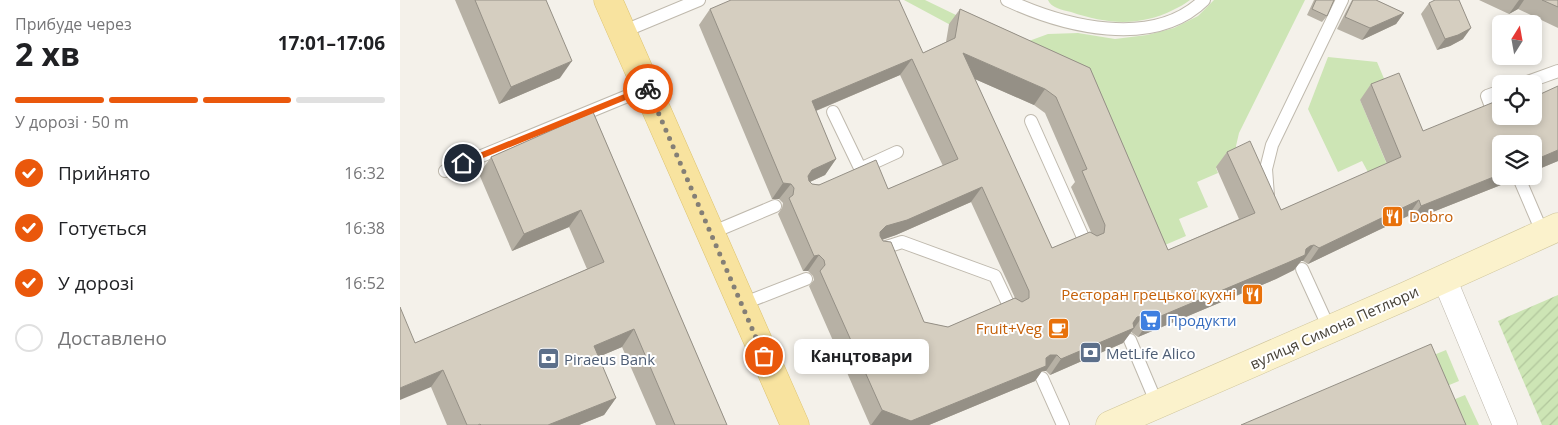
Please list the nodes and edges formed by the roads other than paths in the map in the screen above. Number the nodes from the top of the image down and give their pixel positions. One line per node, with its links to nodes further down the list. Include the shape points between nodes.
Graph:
1 (608, 0): 6 (main road)
2 (699, 0): 6 (lane)
3 (1006, 0): 4 (lane, via 1046,16 1117,30 1147,28 1172,20 1195,9)
4 (1204, 0)
5 (1342, 0): 18 (lane, via 1272,145 1266,169 1268,196)
6 (622, 32): 9 (main road)
7 (1558, 71): 8 (lane)
8 (1542, 77)
9 (647, 88): 15 (lane); 20 (main road)
10 (1492, 94): 11 (lane, via 1487,96)
11 (1492, 108)
12 (833, 112): 14 (lane, via 856,170)
13 (1031, 121): 21 (lane)
14 (897, 152)
15 (445, 171)
16 (1523, 185): 19 (lane)
17 (775, 206): 20 (lane)
18 (1274, 208)
19 (1550, 230): 25 (main road, вулиця Симона Петлюри)
20 (711, 233): 26 (main road)
21 (1086, 244)
22 (877, 250): 27 (lane, via 902,242 995,276)
23 (1302, 268): 28 (lane)
24 (806, 278): 26 (lane)
25 (1444, 278): 28 (main road, вулиця Симона Петлюри); 35 (street)
26 (742, 304): 32 (main road)
27 (1011, 310)
28 (1329, 328): 31 (main road, вулиця Симона Петлюри)
29 (1130, 340): 31 (lane)
30 (1042, 378): 33 (lane)
31 (1157, 404): 34 (main road, вулиця Симона Петлюри)
32 (795, 425)
33 (1063, 425)
34 (1110, 425)
35 (1505, 425)

